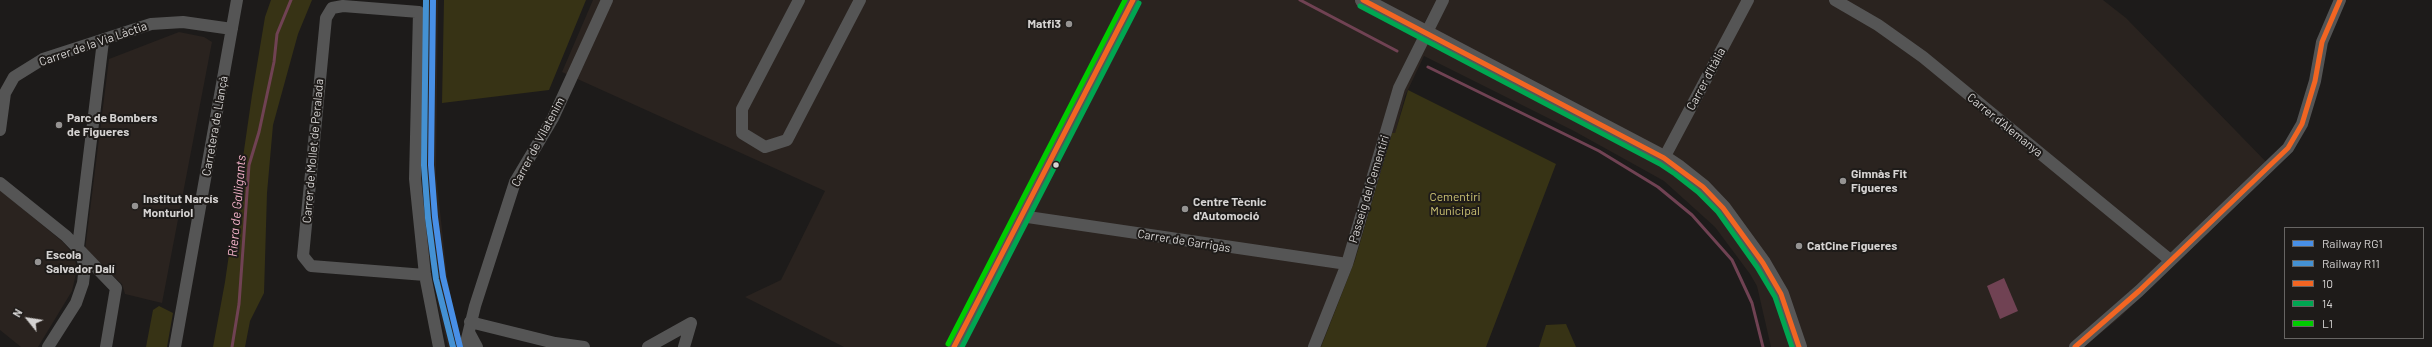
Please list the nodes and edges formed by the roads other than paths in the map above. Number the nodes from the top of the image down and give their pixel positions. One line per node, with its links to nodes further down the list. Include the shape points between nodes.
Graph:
1 (238, 0): 11 (street, Carretera de Llançà)
2 (607, 0): 26 (street, Carrer de Vilatenim, via 552,118 515,182)
3 (799, 0): 4 (street, via 742,109 742,133 765,148 787,140)
4 (860, 0)
5 (1133, 0): 17 (street)
6 (1363, 0): 12 (main road)
7 (1443, 0): 12 (street, Passeig del Cementiri)
8 (1748, 0): 15 (street, Carrer d'Itàlia)
9 (1835, 0): 21 (street, Carrer d'Alemanya, via 1878,25 1923,57)
10 (2340, 0): 21 (street, via 2322,42 2307,108 2296,136 2280,157)
11 (232, 29): 13 (street, Carrer de la Via Làctia, via 183,22 151,24); 29 (street, Carretera de Llançà)
12 (1426, 33): 15 (main road); 22 (street, Passeig del Cementiri, via 1399,88)
13 (103, 41): 14 (street, Carrer de la Via Làctia, via 43,59 14,77 5,93); 18 (street)
14 (0, 130)
15 (1664, 158): 38 (main road, via 1712,196 1763,263 1781,294)
16 (0, 183): 19 (street)
17 (1021, 216): 22 (street, Carrer de Garrigàs); 36 (street)
18 (80, 231): 19 (street); 20 (street)
19 (66, 236): 20 (street)
20 (78, 247): 23 (street); 24 (street, via 83,260)
21 (2170, 260): 39 (street, via 2106,322)
22 (1347, 264): 37 (street, Passeig del Cementiri)
23 (101, 272): 24 (street, via 91,270); 28 (street, via 116,288 117,293)
24 (84, 274): 27 (street, via 76,303)
25 (425, 275): 25 (street, Carrer de Mollet de Peralada, via 311,266 303,256 326,18 332,8 343,6 419,12 415,179); 30 (street)
26 (470, 328): 31 (street, Carrer de Vilatenim); 32 (street); 33 (street)
27 (48, 347)
28 (106, 347)
29 (175, 347)
30 (439, 347)
31 (465, 347)
32 (477, 347)
33 (584, 347)
34 (648, 347): 35 (street, via 691,324)
35 (684, 347)
36 (954, 347)
37 (1314, 347)
38 (1799, 347)
39 (2075, 347)

